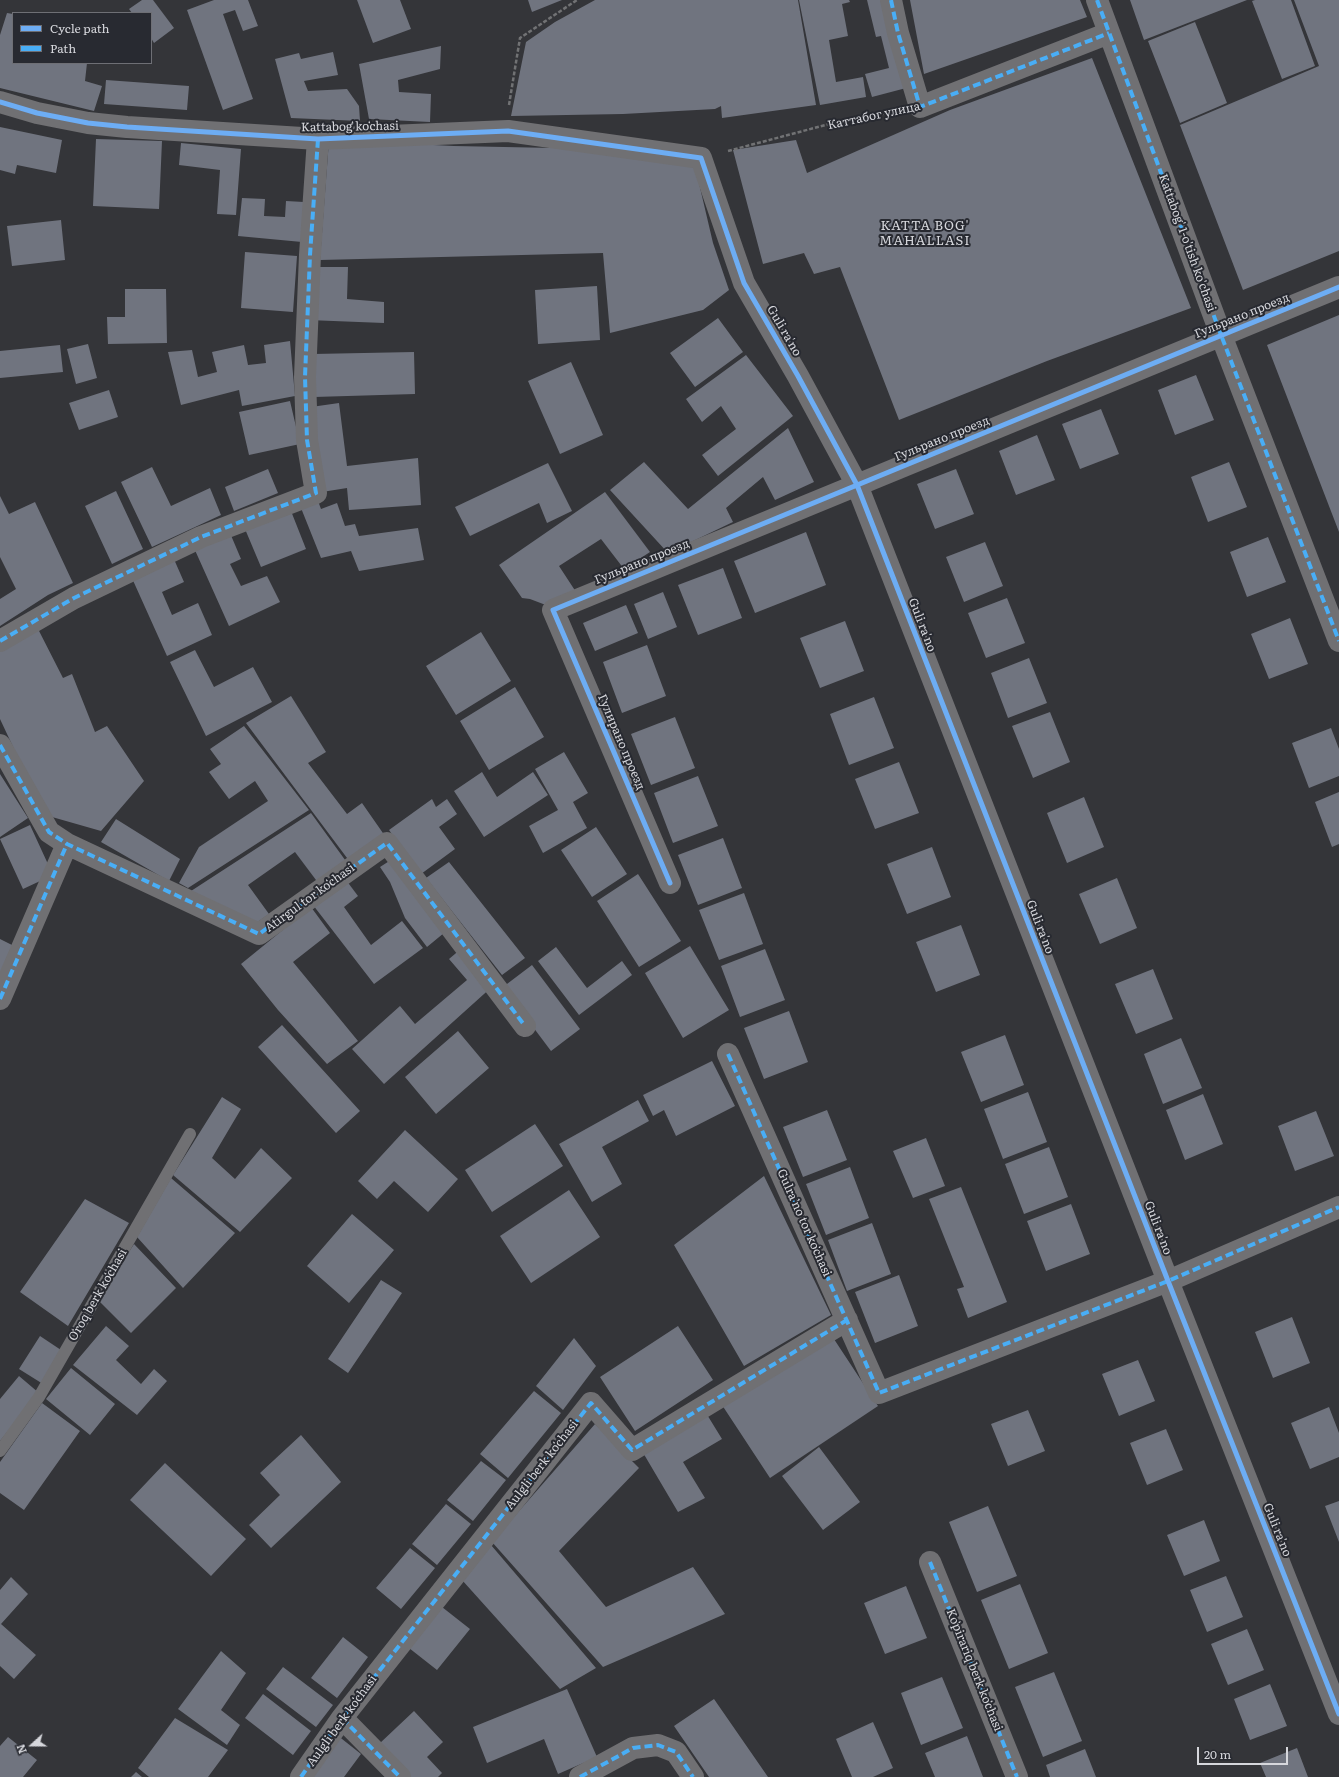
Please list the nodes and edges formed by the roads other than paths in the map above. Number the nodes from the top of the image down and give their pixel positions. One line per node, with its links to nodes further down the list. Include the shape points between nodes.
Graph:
1 (891, 0): 3 (street, Каттабог улица, via 920,107)
2 (1097, 0): 3 (street, Kattabog' 1-o'tish ko'chasi)
3 (1109, 33): 8 (street, Kattabog' 1-o'tish ko'chasi)
4 (0, 102): 5 (street, Kattabogʻ koʻchasi, via 37,113 88,123)
5 (318, 139): 6 (street, Kattabogʻ koʻchasi, via 508,131); 11 (street, via 305,377 307,440 316,493 201,537 74,598)
6 (701, 158): 9 (street, Guli ra'no, via 744,283)
7 (1339, 288): 8 (street, Гульрано проезд)
8 (1221, 335): 9 (street, Гульрано проезд); 12 (street, Kattabog' 1-o'tish ko'chasi)
9 (857, 485): 10 (street, Гульрано проезд); 21 (street, Guli ra'no)
10 (553, 610): 15 (street, Гулирано проезд)
11 (0, 641)
12 (1339, 642)
13 (0, 745): 14 (street, Atirgul tor koʻchasi, via 49,832)
14 (67, 844): 16 (street); 17 (street, Atirgul tor koʻchasi, via 259,934 387,843)
15 (670, 883)
16 (0, 999)
17 (525, 1026)
18 (728, 1054): 22 (street, Gulraʼno tor koʻchasi)
19 (190, 1134): 23 (lane, Oʻroq berk koʻchasi, via 40,1397)
20 (1339, 1208): 21 (street)
21 (1168, 1281): 22 (street, Gulraʼno tor koʻchasi, via 879,1392); 25 (street, Guli ra'no)
22 (848, 1320): 26 (street, Aulgli berk koʻchasi, via 632,1450 591,1403)
23 (0, 1451)
24 (930, 1562): 31 (street, Koʻpirariq berk koʻchasi)
25 (1339, 1714)
26 (342, 1718): 27 (street, Aulgli berk koʻchasi); 28 (street)
27 (302, 1777)
28 (400, 1777)
29 (580, 1777): 30 (street, via 633,1748 658,1745 676,1752)
30 (693, 1777)
31 (1017, 1777)

